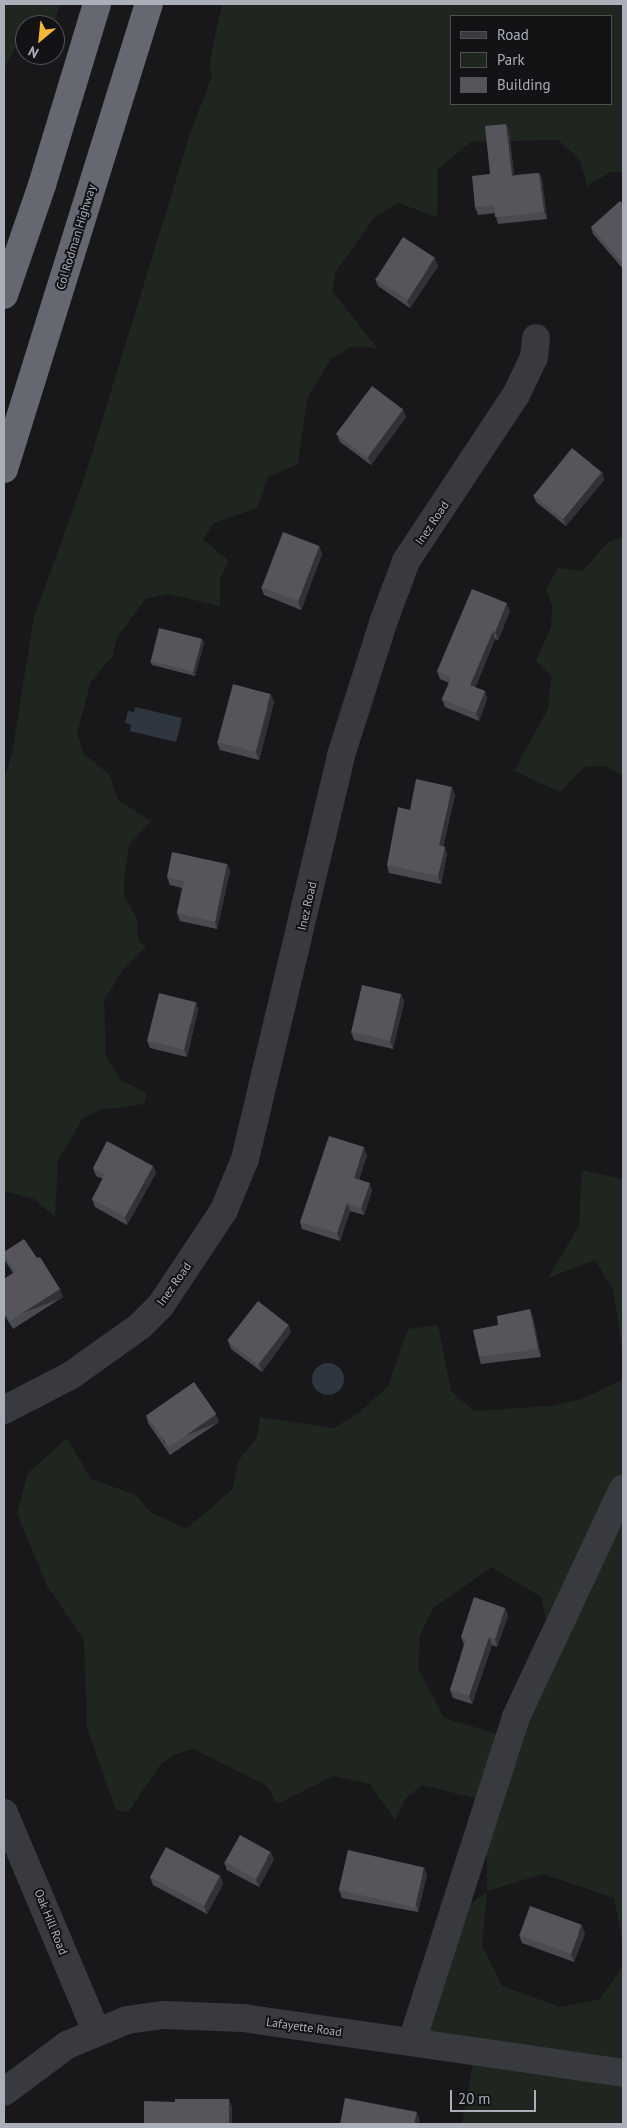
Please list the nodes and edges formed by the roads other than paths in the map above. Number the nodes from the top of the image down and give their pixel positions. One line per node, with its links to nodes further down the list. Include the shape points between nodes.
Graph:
1 (97, 4): 3 (highway, via 42,184)
2 (149, 4): 5 (highway, Col Rodman Highway)
3 (4, 294)
4 (536, 338): 6 (street, Inez Road, via 534,357 516,395 406,561 383,623 341,755 245,1159 224,1210 161,1305 140,1326 70,1376)
5 (4, 469)
6 (4, 1410)
7 (623, 1489): 10 (street, via 516,1717)
8 (4, 1813): 9 (street, Oak Hill Road)
9 (96, 2031): 10 (street, Lafayette Road, via 127,2020 164,2015 243,2018); 12 (street, Lafayette Road, via 39,2063)
10 (412, 2041): 11 (street, Lafayette Road)
11 (623, 2073)
12 (4, 2092)

